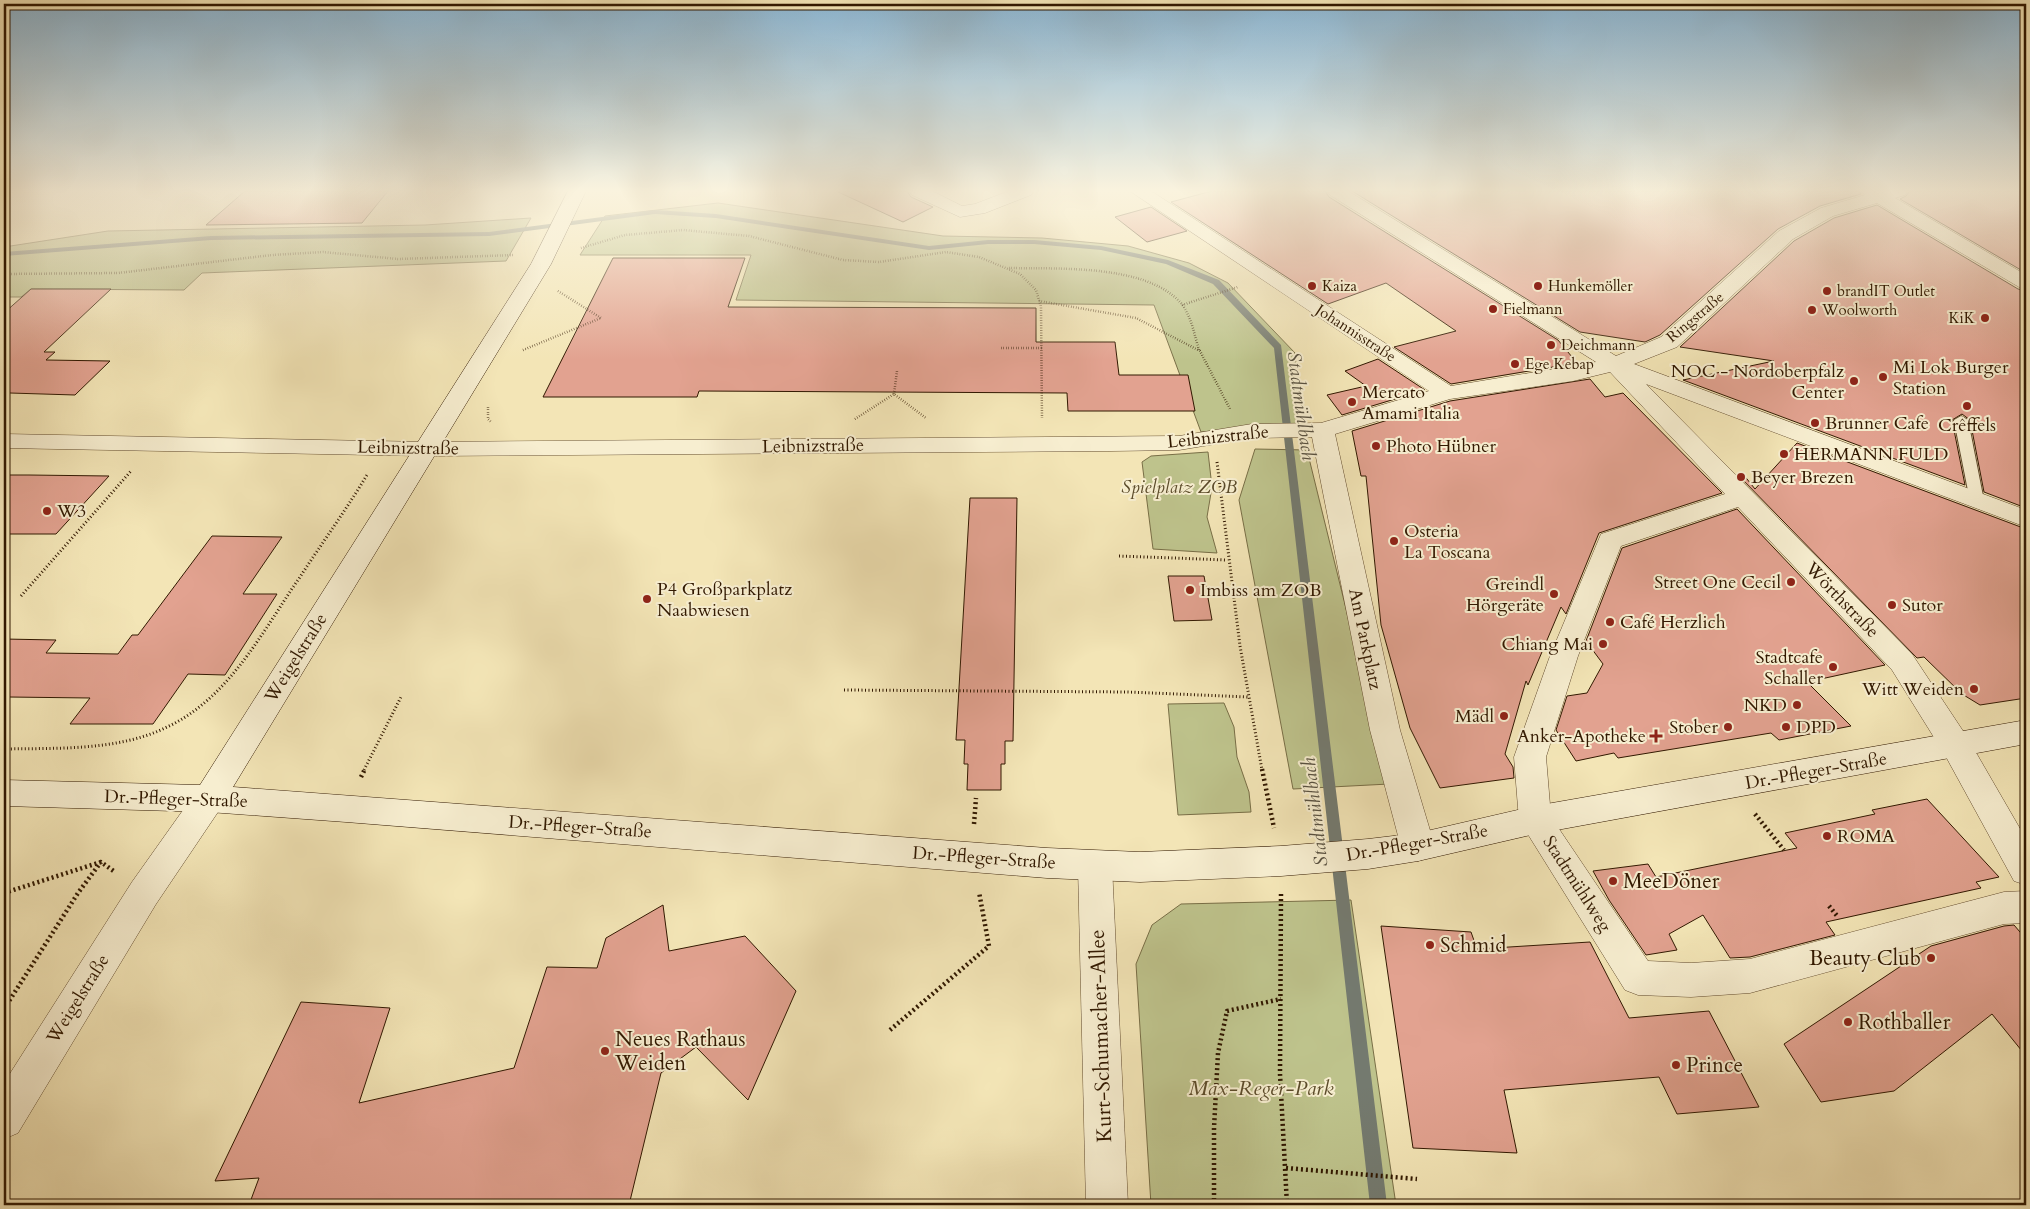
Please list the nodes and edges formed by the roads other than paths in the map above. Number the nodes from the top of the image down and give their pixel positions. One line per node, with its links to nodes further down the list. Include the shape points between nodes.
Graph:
1 (550, 247): 12 (street, Weigelstraße)
2 (1225, 247): 8 (street, Johannisstraße)
3 (1427, 247): 7 (street)
4 (1772, 247): 7 (street, Ringstraße, via 1669,342)
5 (1965, 247): 6 (street)
6 (2026, 283)
7 (1614, 364): 8 (street, Leibnizstraße, via 1573,374); 13 (street, Wörthstraße); 14 (street)
8 (1447, 393): 10 (street, Leibnizstraße)
9 (1961, 420): 14 (lane)
10 (1308, 430): 12 (street, Leibnizstraße, via 1239,433 1179,443); 21 (street, Am Parkplatz, via 1384,730)
11 (4, 441): 12 (street, Leibnizstraße)
12 (427, 449): 19 (street, Weigelstraße)
13 (1742, 498): 17 (street, Wörthstraße, via 1902,662); 20 (street, Stadtmühlweg, via 1610,540 1564,656 1530,757)
14 (1977, 501): 15 (street)
15 (2026, 519)
16 (2026, 732): 17 (street, Dr.-Pfleger-Straße)
17 (1956, 746): 20 (street, Dr.-Pfleger-Straße); 23 (street, Wörthstraße)
18 (4, 793): 19 (street, Dr.-Pfleger-Straße)
19 (209, 800): 22 (street, Dr.-Pfleger-Straße); 25 (street, Weigelstraße, via 144,893)
20 (1535, 820): 21 (street, Dr.-Pfleger-Straße); 24 (street, Stadtmühlweg, via 1638,978 1691,980 1750,976 2004,908)
21 (1418, 847): 22 (street, Dr.-Pfleger-Straße, via 1281,862)
22 (1094, 866): 26 (street, Kurt-Schumacher-Allee)
23 (2026, 870)
24 (2026, 907)
25 (4, 1119)
26 (1107, 1205)

